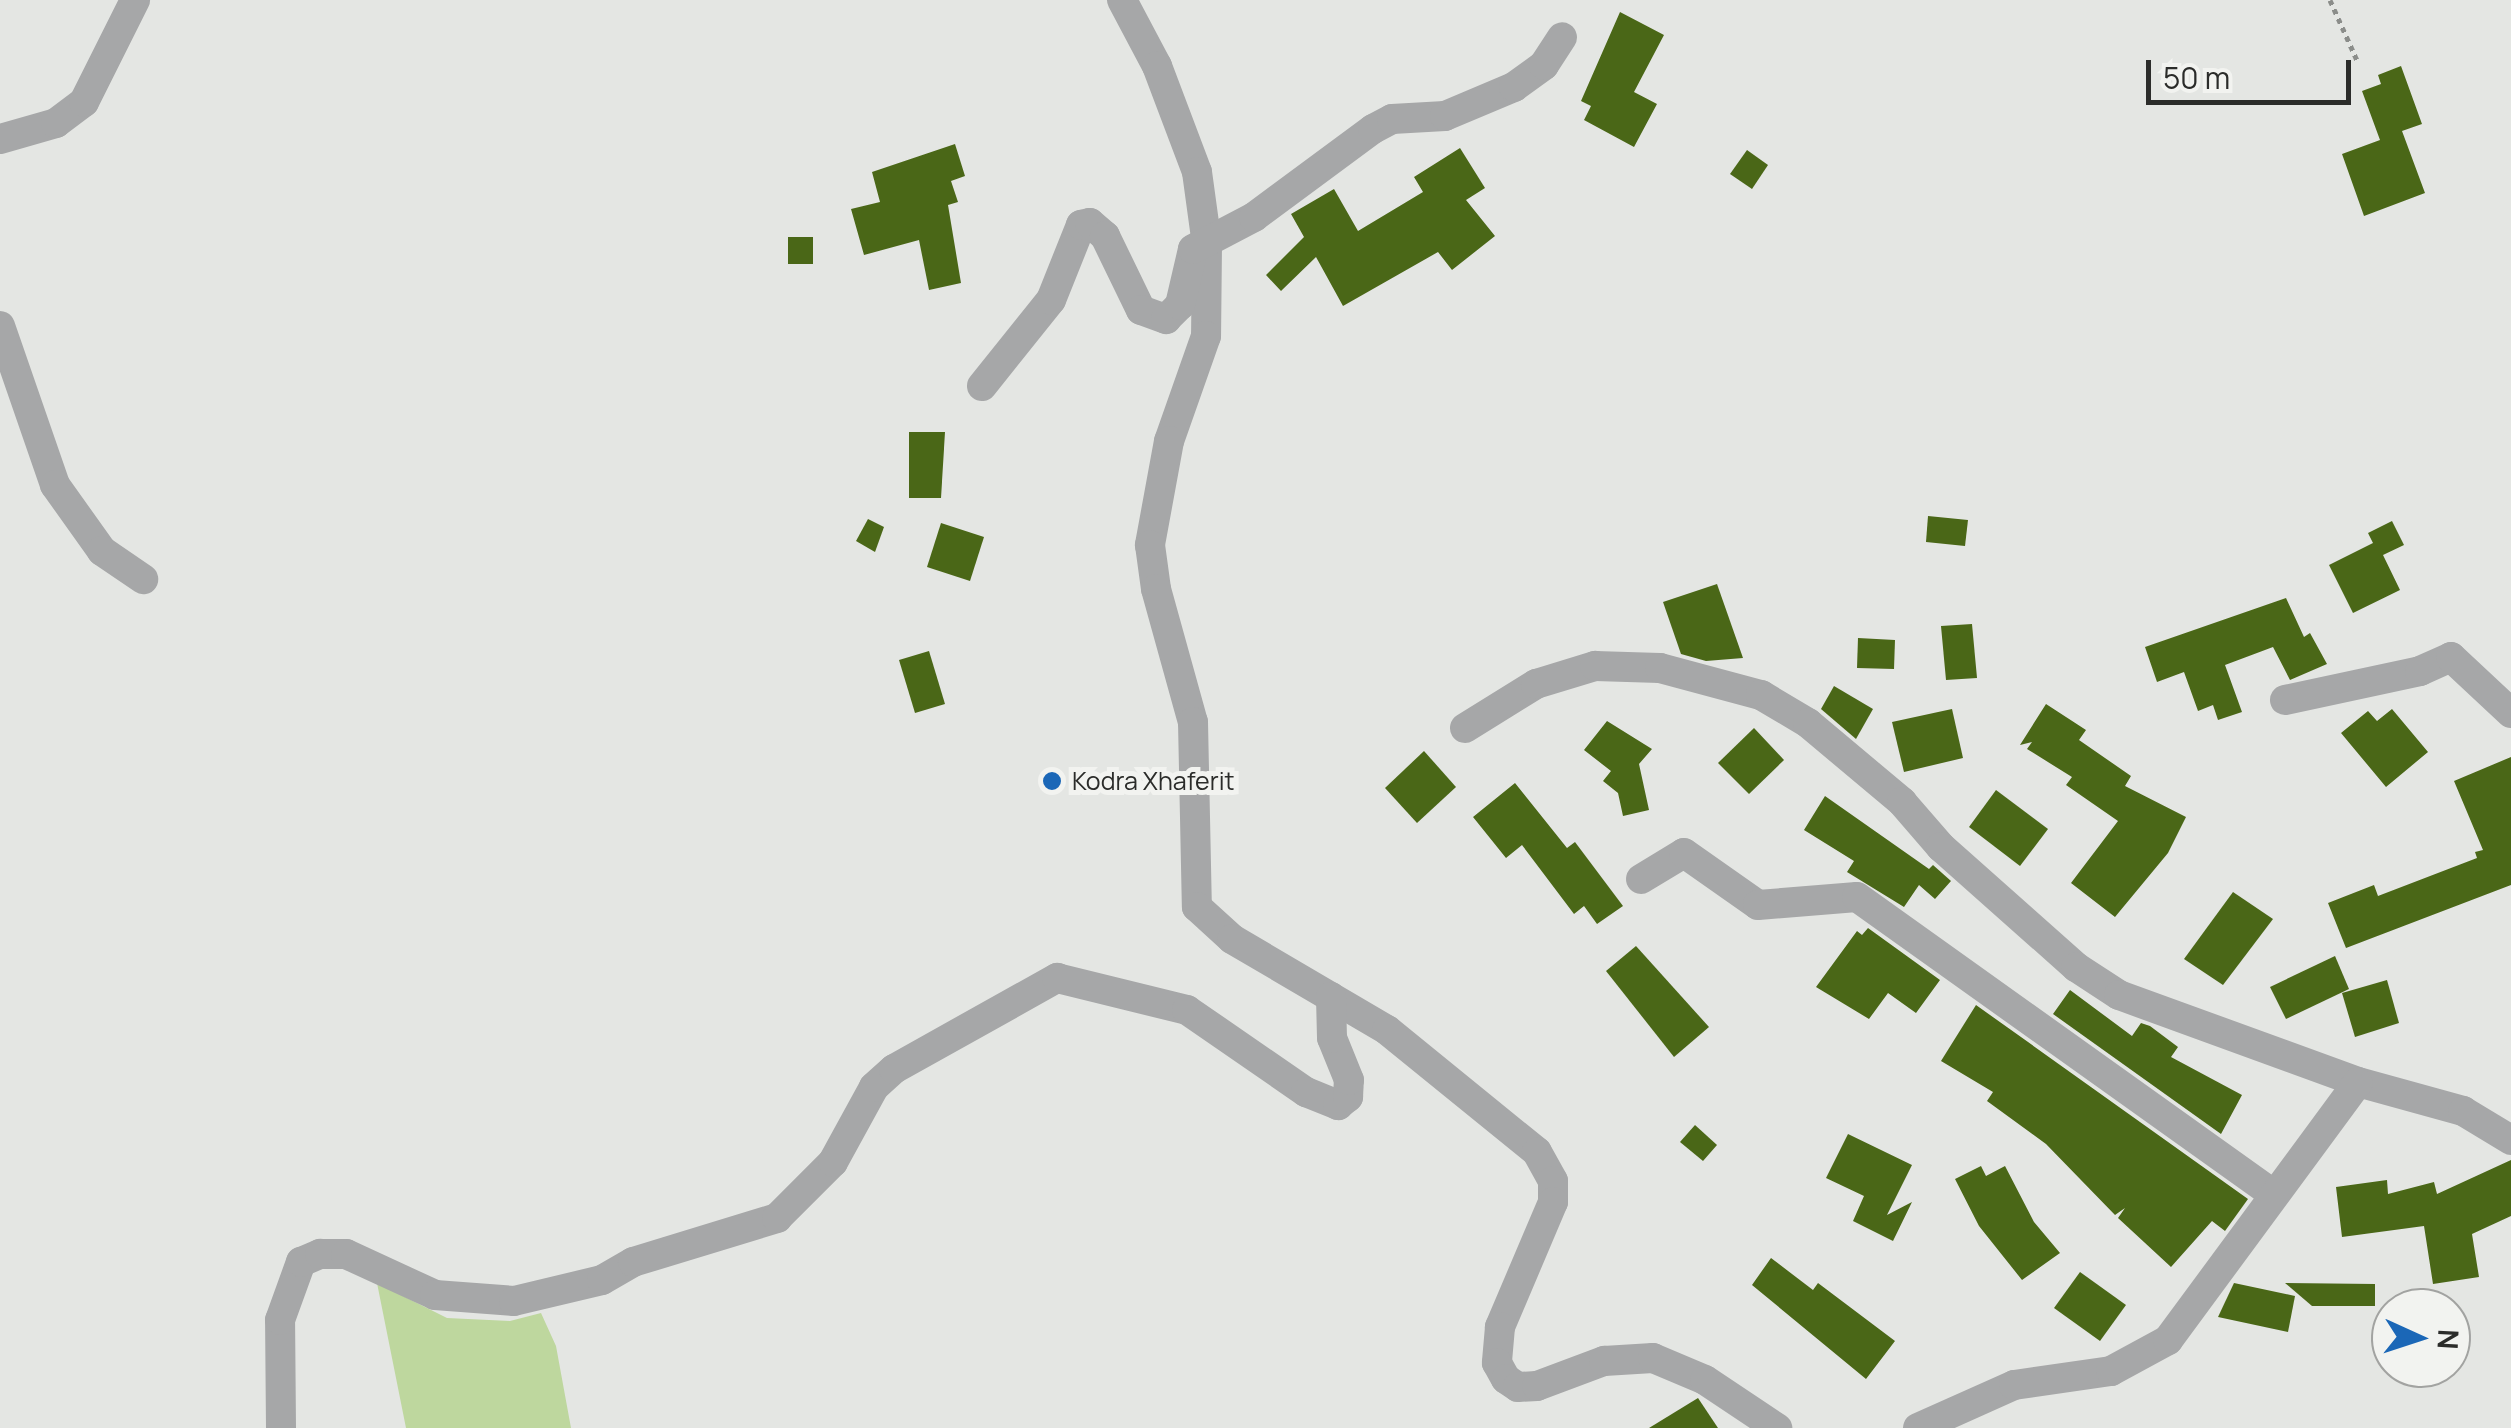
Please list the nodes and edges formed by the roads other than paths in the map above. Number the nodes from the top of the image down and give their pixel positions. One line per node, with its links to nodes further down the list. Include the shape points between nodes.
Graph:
1 (135, 0): 4 (street, via 84,102 56,123)
2 (1122, 0): 5 (street, via 1157,66 1197,172)
3 (1562, 37): 5 (street, via 1544,65 1514,87 1445,116 1392,120 1373,129)
4 (0, 139)
5 (1206, 245): 7 (street, via 1192,250 1180,305 1166,319 1141,310 1105,236 1090,223 1081,225 1051,300); 13 (street, via 1206,336 1169,441 1150,545 1194,722 1192,886 1198,907 1220,930)
6 (0, 326): 8 (street, via 56,486 102,552)
7 (982, 386)
8 (143, 580)
9 (2286, 700): 10 (street, via 2420,671 2451,656)
10 (2511, 713)
11 (1466, 728): 14 (street, via 1536,684 1595,666 1660,668 1761,695 1808,723 1902,802 1941,847 2091,976 2119,994)
12 (1641, 879): 16 (street, via 1684,853 1758,905 1857,896)
13 (1332, 997): 17 (street, via 1332,1038 1349,1080 1348,1096 1338,1105 1306,1092 1188,1010 1057,978 894,1069 874,1087 832,1162 777,1218 633,1262 602,1280 514,1300 434,1296 346,1254 320,1254 301,1262 280,1320); 18 (street, via 1387,1030 1522,1138 1554,1181 1542,1232 1500,1327 1497,1364 1506,1379 1518,1387 1537,1386 1604,1361 1653,1358 1704,1380)
14 (2358, 1082): 15 (street, via 2463,1111); 16 (street)
15 (2509, 1133)
16 (2273, 1194): 19 (street, via 2168,1340 2111,1371 2014,1385)
17 (281, 1428)
18 (1777, 1428)
19 (1918, 1428)

